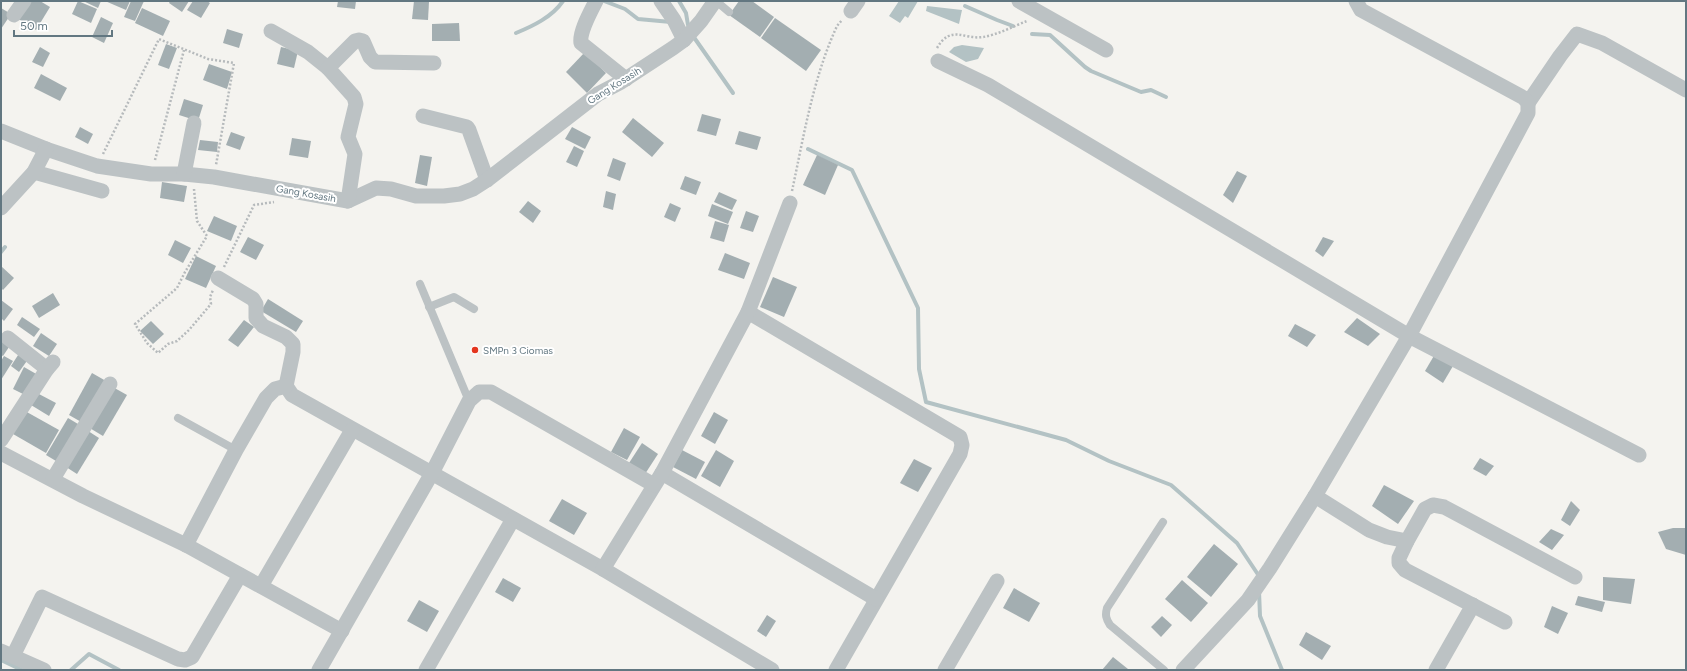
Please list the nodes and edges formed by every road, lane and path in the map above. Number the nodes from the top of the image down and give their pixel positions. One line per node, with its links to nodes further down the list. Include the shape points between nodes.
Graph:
1 (24, 1): 10 (street)
2 (596, 1): 18 (street, via 580,39 582,44)
3 (661, 1): 12 (street)
4 (715, 1): 8 (lane); 12 (street, Gang Kosasih, via 701,21)
5 (1019, 1): 9 (street)
6 (1356, 1): 20 (street, via 1360,10 1514,92)
7 (854, 6): 34 (path, via 837,26 820,67)
8 (729, 12)
9 (1040, 14): 14 (street); 15 (path, via 983,37 956,34 948,36 936,48 935,57)
10 (14, 15)
11 (271, 30): 17 (street, via 308,52)
12 (683, 37): 18 (street, Gang Kosasih, via 658,58)
13 (184, 50): 25 (path, via 159,39); 27 (path); 29 (path, via 234,63)
14 (1106, 50)
15 (938, 61): 41 (street, via 988,85)
16 (434, 63): 17 (street, via 375,62 363,41 359,40)
17 (328, 68): 33 (street, via 354,97 356,104 348,136 355,154)
18 (626, 79): 30 (street, Gang Kosasih, via 598,94)
19 (1686, 90): 20 (street, via 1602,43 1577,34)
20 (1528, 103): 41 (street, via 1525,120)
21 (423, 116): 30 (street, via 469,130)
22 (194, 123): 28 (street)
23 (1, 131): 24 (street, Gang Kosasih)
24 (46, 149): 25 (street, Gang Kosasih); 26 (street)
25 (97, 166): 27 (street, Gang Kosasih)
26 (34, 172): 32 (street); 35 (street)
27 (151, 174): 28 (street, Gang Kosasih)
28 (188, 175): 29 (street, Gang Kosasih); 36 (path, via 197,221 207,236 177,288 135,324 147,343 158,353 168,344 177,341 212,304 210,297)
29 (214, 177): 31 (street, Gang Kosasih)
30 (487, 180): 33 (street, Gang Kosasih, via 460,194 416,196 376,188)
31 (280, 188): 33 (street, Gang Kosasih); 36 (path, via 276,202 254,205)
32 (102, 191)
33 (348, 201)
34 (790, 203): 40 (street)
35 (1, 208)
36 (218, 278): 44 (street, via 253,299 256,304 256,318 263,326 286,337 293,344)
37 (420, 284): 38 (lane)
38 (429, 307): 39 (lane, via 454,297); 45 (lane)
39 (474, 310)
40 (748, 312): 54 (street); 65 (street, via 961,439 960,454)
41 (1409, 336): 51 (street); 55 (street)
42 (8, 338): 48 (street, via 50,366)
43 (110, 384): 53 (street)
44 (286, 386): 47 (street, via 292,395); 49 (street, via 275,389 266,398)
45 (469, 401): 52 (street); 54 (street, via 479,392 491,392)
46 (178, 418): 49 (lane)
47 (352, 430): 52 (street); 64 (street)
48 (1, 440)
49 (236, 450): 59 (street)
50 (1, 453): 53 (street)
51 (1639, 455)
52 (432, 473): 56 (street); 68 (street)
53 (54, 479): 59 (street, via 83,496)
54 (658, 479): 60 (street); 65 (street)
55 (1315, 496): 58 (street, via 1369,530); 77 (street, via 1248,600)
56 (514, 519): 60 (street); 72 (street)
57 (1163, 522): 76 (lane, via 1105,614 1110,625)
58 (1407, 541): 62 (street, via 1426,509 1438,505); 66 (street, via 1399,558 1402,567)
59 (186, 545): 61 (street)
60 (603, 569): 73 (street)
61 (240, 575): 64 (street); 69 (street, via 189,659 178,659 42,597)
62 (1575, 577)
63 (997, 582): 75 (street)
64 (261, 586): 68 (street)
65 (876, 599): 74 (street)
66 (1473, 605): 67 (street); 78 (street)
67 (1505, 622)
68 (342, 631): 71 (street)
69 (7, 654): 70 (street)
70 (44, 670)
71 (319, 670)
72 (426, 670)
73 (772, 670)
74 (836, 670)
75 (945, 670)
76 (1164, 670)
77 (1183, 670)
78 (1436, 670)

